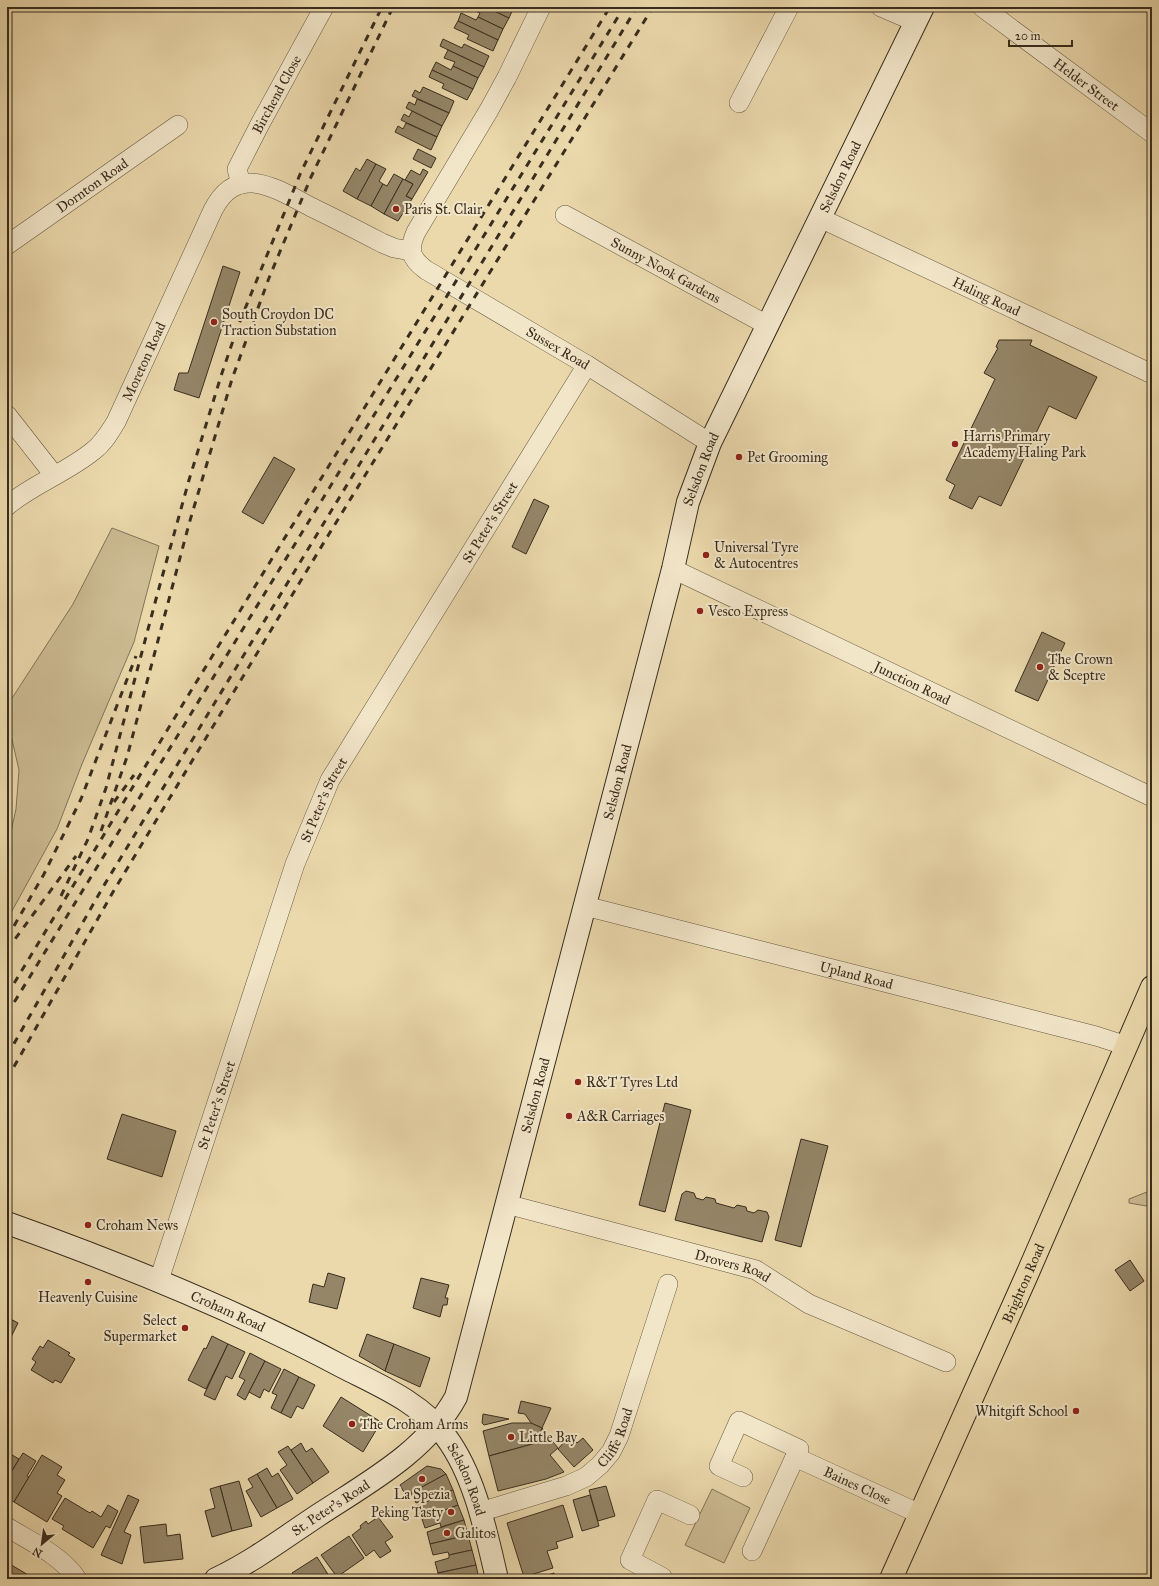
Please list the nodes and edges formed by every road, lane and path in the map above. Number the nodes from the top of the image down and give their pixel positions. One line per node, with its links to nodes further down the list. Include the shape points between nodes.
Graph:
1 (324, 7): 10 (street, Birchend Close, via 237,169)
2 (541, 7): 14 (street, via 499,90 421,223)
3 (789, 7): 7 (street)
4 (881, 7): 6 (street)
5 (982, 7): 9 (street, Helder Street)
6 (919, 14): 12 (main road, Selsdon Road)
7 (739, 103)
8 (178, 125): 13 (street, Dornton Road)
9 (1152, 133)
10 (241, 184): 14 (street, via 260,184 276,189 382,243); 20 (street, Moreton Road, via 228,190 216,204 110,432 93,451)
11 (565, 215): 15 (street, Sunny Nook Gardens)
12 (820, 218): 15 (main road, Selsdon Road); 17 (street, Haling Road)
13 (7, 245)
14 (410, 251): 16 (street, Sussex Road, via 426,270)
15 (767, 325): 19 (main road, Selsdon Road)
16 (586, 365): 19 (street, Sussex Road); 29 (street, St Peter's Street, via 330,780 295,864)
17 (1152, 374)
18 (7, 415): 20 (street)
19 (710, 442): 22 (main road, Selsdon Road, via 688,502)
20 (54, 475): 21 (street, Moreton Road)
21 (7, 506)
22 (673, 569): 23 (street, Junction Road); 24 (main road, Selsdon Road)
23 (1152, 797)
24 (585, 906): 26 (street, Upland Road); 27 (main road, Selsdon Road)
25 (1152, 987): 26 (main road, Brighton Road)
26 (1127, 1046): 36 (main road, Brighton Road)
27 (506, 1204): 31 (street, Drovers Road, via 756,1270 810,1304); 32 (main road, Selsdon Road, via 459,1389)
28 (7, 1223): 29 (main road, Croham Road)
29 (159, 1280): 32 (main road, Croham Road, via 235,1314 372,1382 417,1409)
30 (668, 1284): 35 (street, Cliffe Road, via 611,1452 586,1477 566,1486)
31 (946, 1362)
32 (437, 1426): 35 (main road, Selsdon Road, via 462,1464); 41 (main road, St. Peter's Road, via 412,1450 366,1484)
33 (795, 1457): 34 (street, via 799,1449 739,1421 718,1466); 36 (street, Baines Close); 39 (street)
34 (743, 1477)
35 (480, 1512): 42 (main road, Selsdon Road)
36 (920, 1514): 44 (main road, Brighton Road)
37 (690, 1515): 43 (street, via 657,1500 630,1560 662,1577)
38 (7, 1527): 40 (street, via 67,1566)
39 (752, 1551)
40 (77, 1579)
41 (216, 1579)
42 (497, 1579)
43 (661, 1579)
44 (890, 1579)

